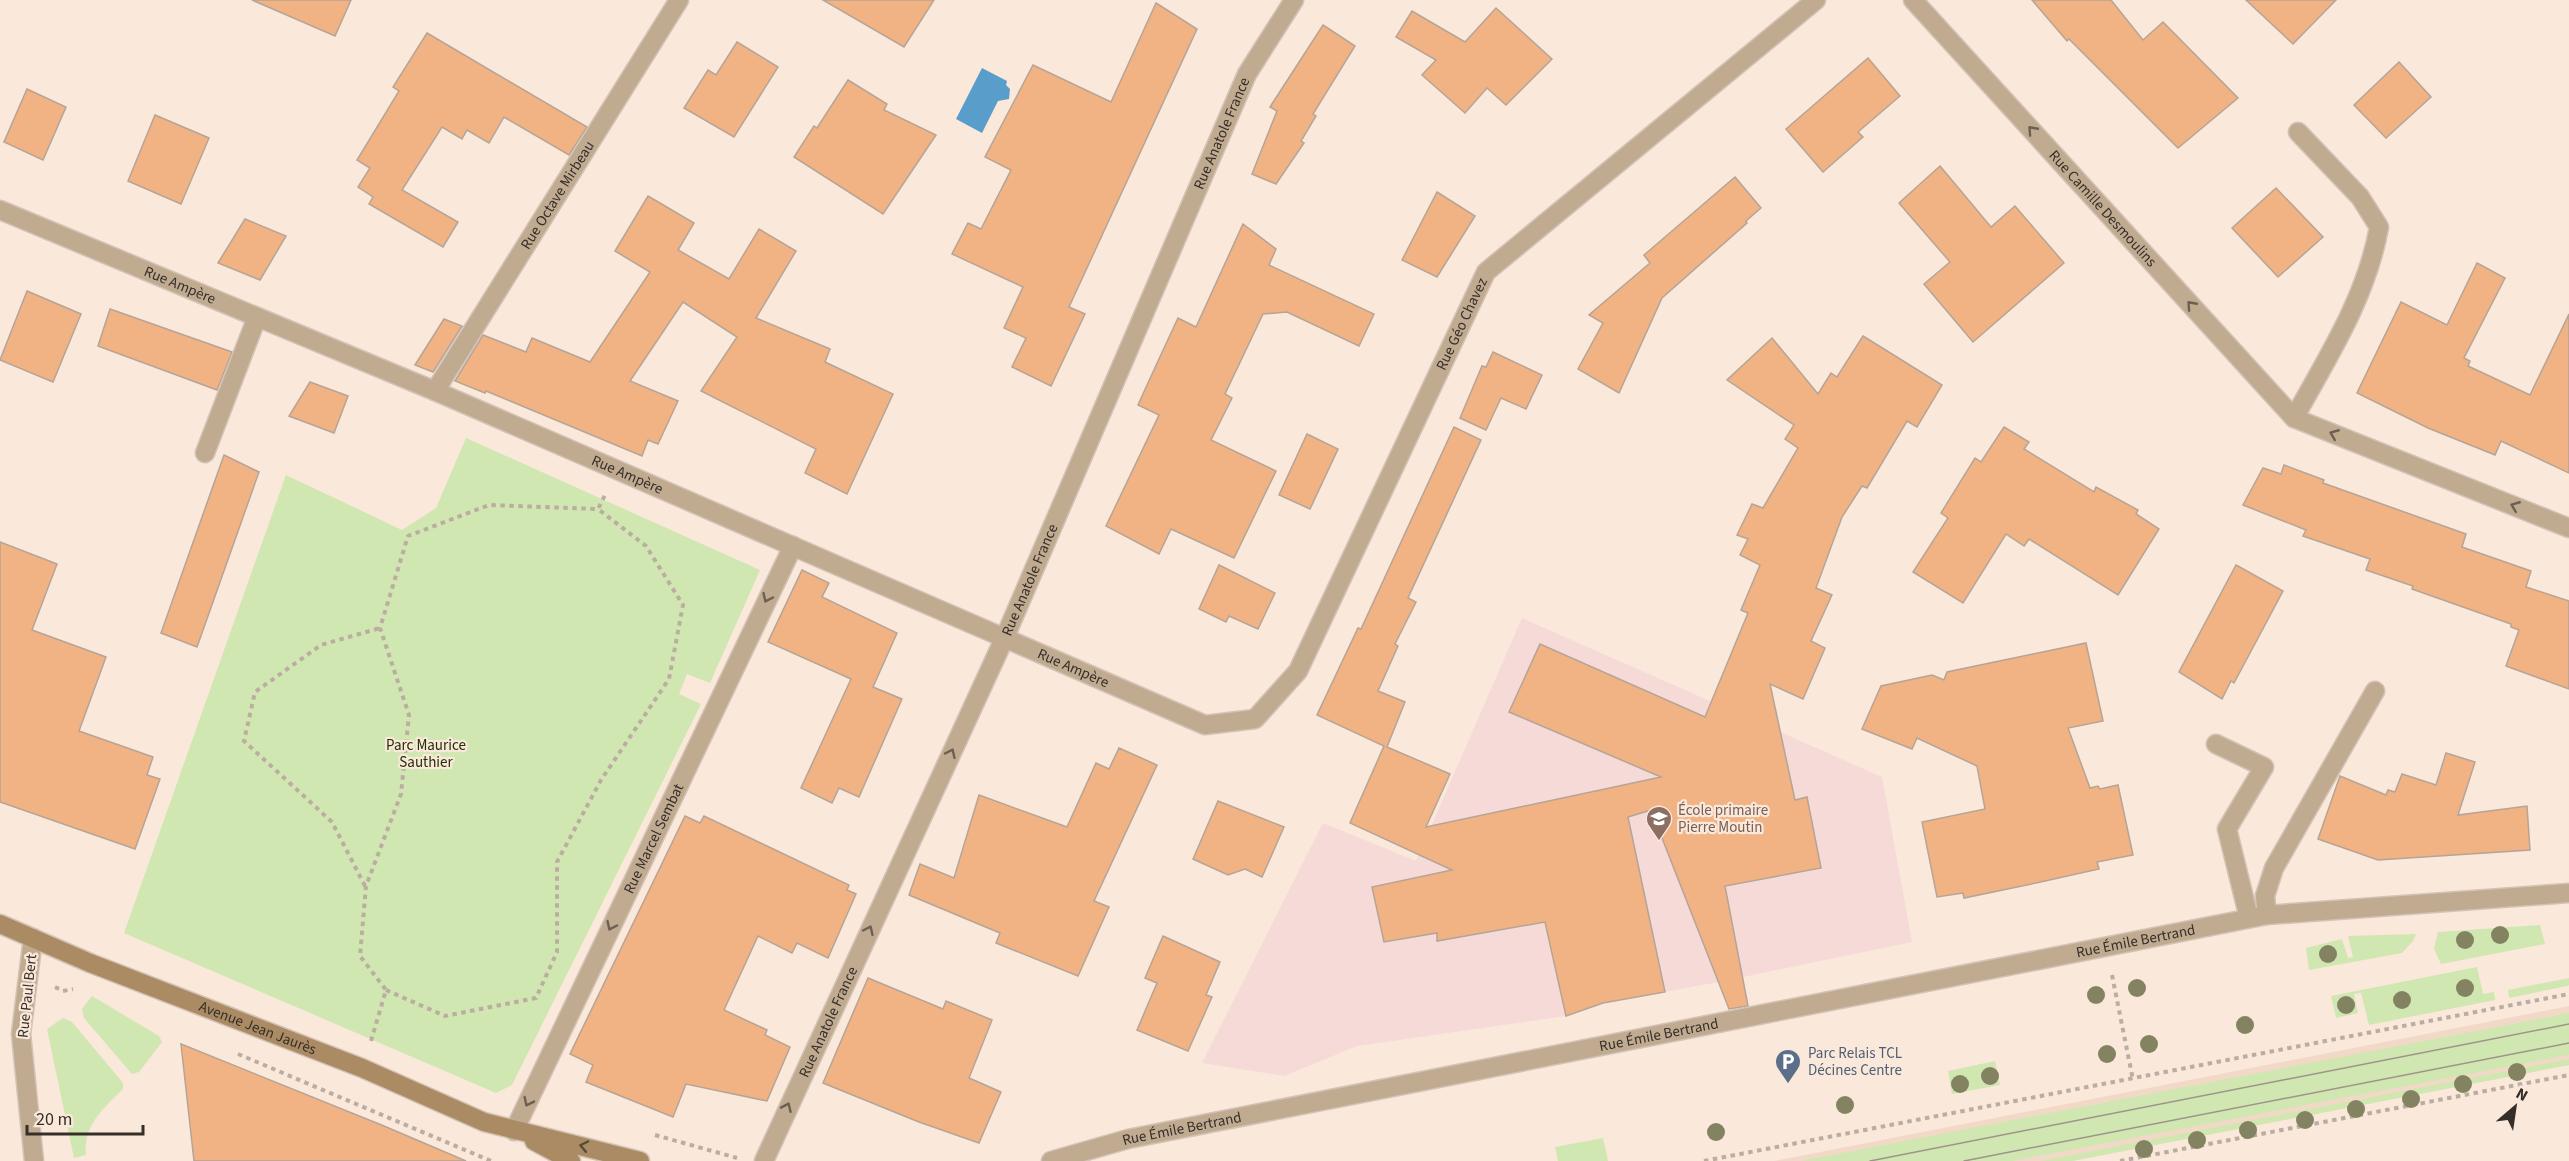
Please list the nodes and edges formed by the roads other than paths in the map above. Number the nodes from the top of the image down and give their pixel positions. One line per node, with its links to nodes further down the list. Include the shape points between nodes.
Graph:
1 (679, 0): 8 (street, Rue Octave Mirbeau)
2 (1294, 0): 13 (street, Rue Anatole France, via 1247,74)
3 (1816, 0): 15 (street, Rue Géo Chavez, via 1486,272 1298,671)
4 (1913, 0): 9 (street, Rue Camille Desmoulins, one-way to 4)
5 (2298, 132): 9 (street, via 2360,197 2379,226 2374,255 2345,328)
6 (0, 210): 7 (street, Rue Ampère)
7 (256, 317): 8 (street, Rue Ampère); 10 (street)
8 (435, 391): 12 (street, Rue Ampère)
9 (2294, 418): 11 (street, Rue Camille Desmoulins, one-way to 9)
10 (206, 453)
11 (2569, 528)
12 (793, 546): 13 (street, Rue Ampère); 21 (street, Rue Marcel Sembat, one-way to 21)
13 (1005, 637): 15 (street, Rue Ampère, via 1206,725); 25 (street, Rue Anatole France, one-way to 13)
14 (2374, 691): 18 (street, via 2274,868)
15 (1255, 719)
16 (2216, 744): 18 (street, via 2264,767 2227,829)
17 (2569, 893): 18 (street, Rue Émile Bertrand)
18 (2258, 916): 26 (street, Rue Émile Bertrand, via 1140,1137)
19 (0, 924): 20 (main road, Avenue Jean Jaurès)
20 (33, 938): 21 (main road, Avenue Jean Jaurès); 22 (street, Rue Paul Bert, via 21,1034)
21 (514, 1131): 23 (main road, Avenue Jean Jaurès); 24 (main road, Avenue Jean Jaurès, one-way to 21)
22 (34, 1161)
23 (571, 1161)
24 (640, 1161)
25 (764, 1161)
26 (1051, 1161)

